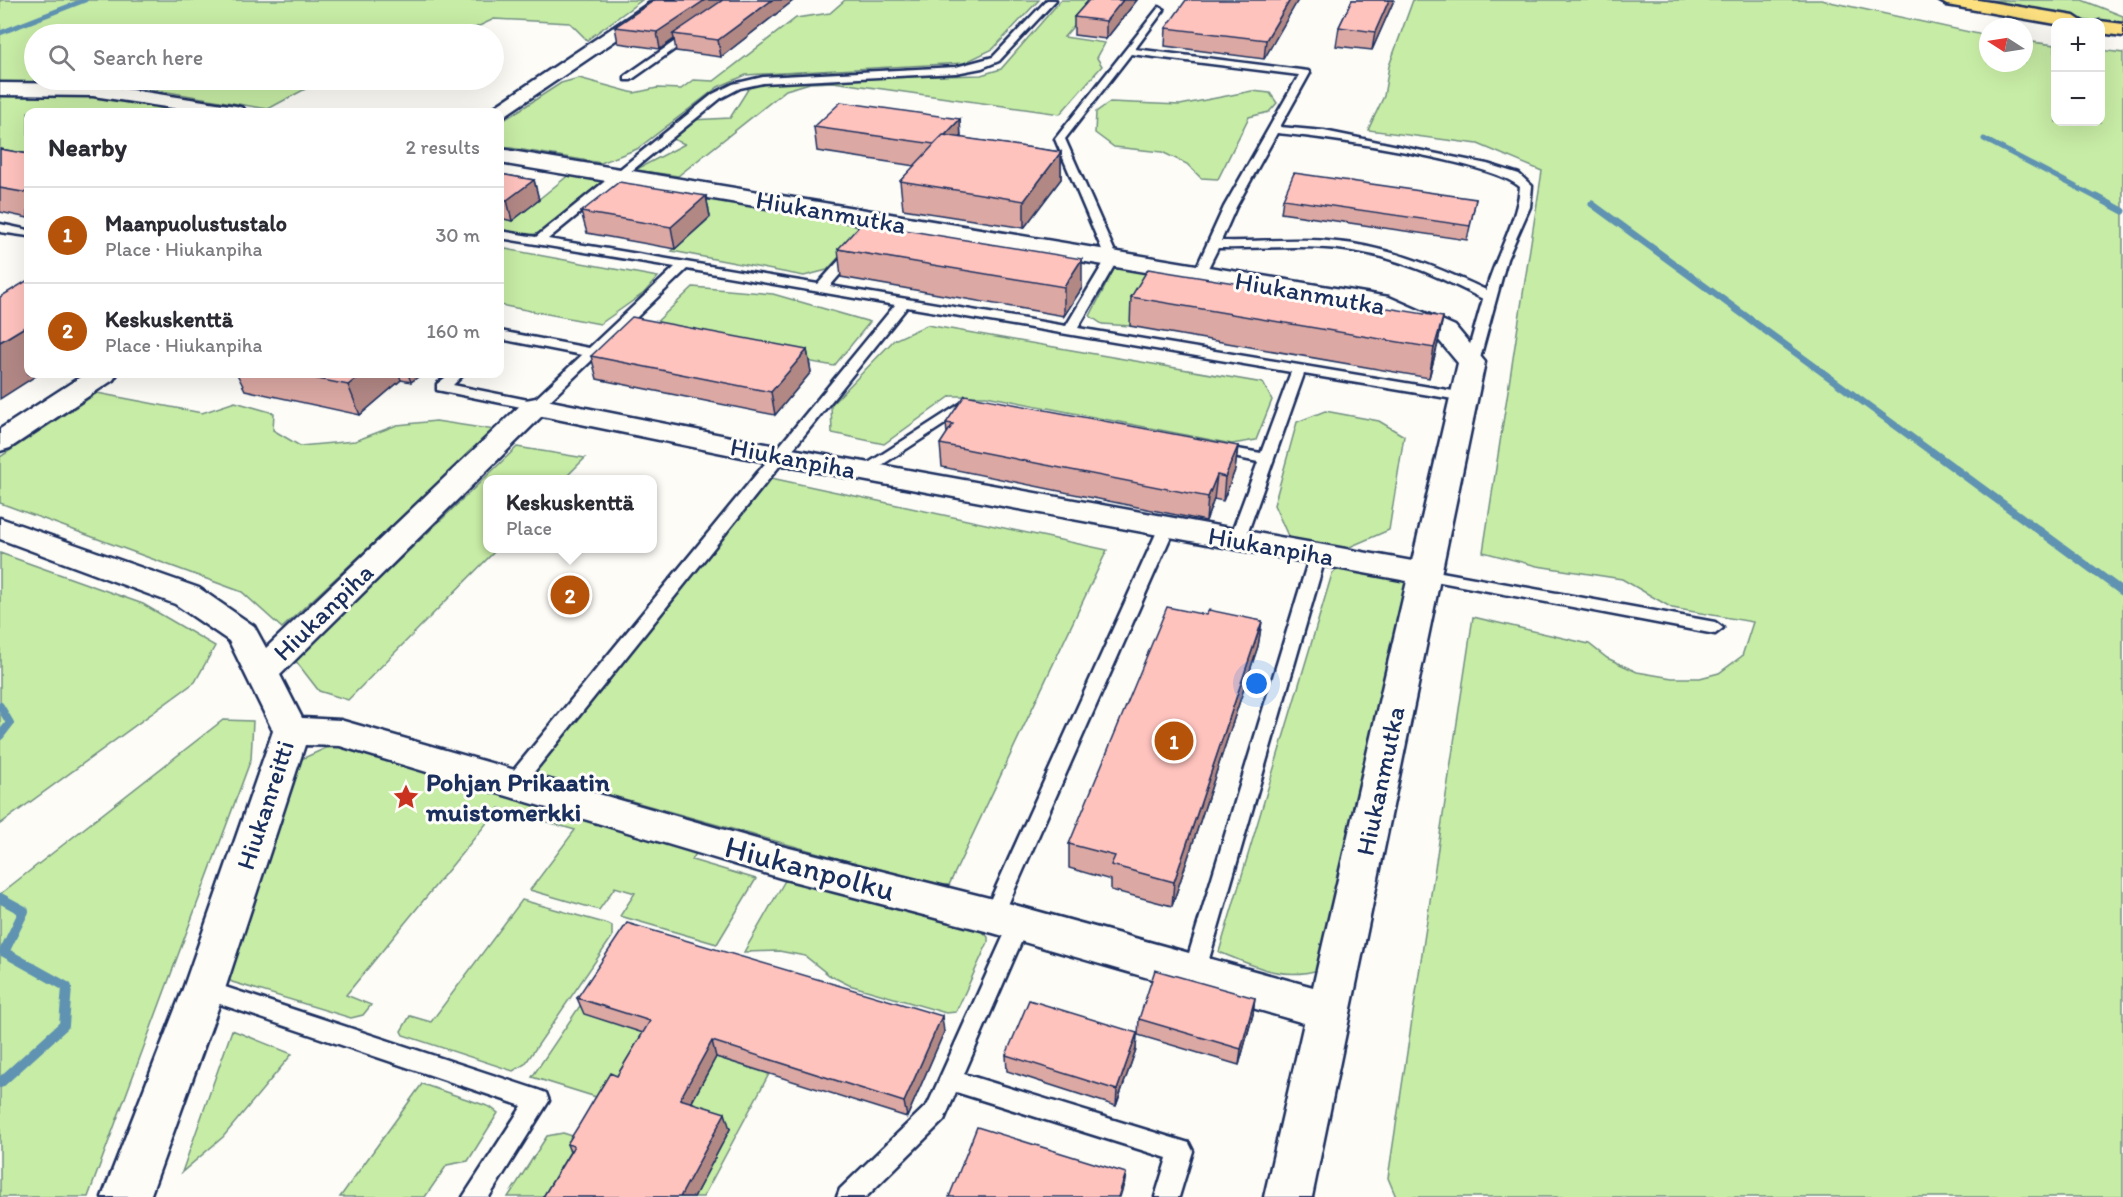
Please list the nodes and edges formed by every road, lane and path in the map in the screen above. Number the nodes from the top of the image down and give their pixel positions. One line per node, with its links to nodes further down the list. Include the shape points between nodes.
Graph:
1 (666, 0): 15 (street)
2 (1052, 0): 18 (lane, via 996,59 979,66 795,77 737,86 717,96)
3 (1947, 0): 5 (main road)
4 (1159, 10): 9 (lane)
5 (2051, 18)
6 (702, 26): 10 (lane)
7 (2105, 28): 8 (main road)
8 (2123, 30)
9 (1129, 51): 16 (lane, via 1307,69); 25 (lane, via 1060,140)
10 (628, 78)
11 (0, 89): 12 (street)
12 (24, 89)
13 (93, 90): 14 (street)
14 (210, 108)
15 (503, 108)
16 (1274, 129): 24 (lane, via 1230,207); 29 (lane, via 1324,134 1515,176 1526,186 1524,207 1501,259)
17 (504, 157): 18 (street, Hiukanmutka)
18 (617, 176): 20 (street, Hiukanmutka); 23 (lane)
19 (0, 228): 21 (lane)
20 (873, 229): 25 (street, Hiukanmutka); 28 (lane)
21 (24, 232)
22 (504, 235): 23 (lane)
23 (538, 241): 26 (lane)
24 (1215, 244): 27 (lane); 29 (lane, via 1324,244 1359,248 1421,266)
25 (1112, 259): 27 (street, Hiukanmutka); 31 (lane)
26 (684, 265): 28 (lane); 33 (lane)
27 (1200, 273): 34 (street, Hiukanmutka, via 1389,305 1446,332)
28 (821, 288): 30 (lane)
29 (1490, 297): 34 (lane)
30 (904, 302): 31 (lane); 43 (lane)
31 (1070, 330): 35 (lane)
32 (504, 337): 33 (lane)
33 (593, 353): 39 (lane)
34 (1472, 362): 38 (street, Hiukanmutka)
35 (1299, 369): 38 (lane); 44 (lane)
36 (98, 378): 41 (street)
37 (453, 378): 39 (lane, via 442,387)
38 (1465, 397): 50 (street, Hiukanmutka)
39 (536, 406): 43 (street, Hiukanpiha); 52 (street, Hiukanpiha)
40 (986, 410): 45 (lane, via 963,406)
41 (0, 442)
42 (1197, 446): 44 (lane)
43 (781, 456): 45 (street, Hiukanpiha); 54 (lane)
44 (1266, 459): 48 (lane)
45 (863, 471): 46 (street, Hiukanpiha)
46 (1167, 527): 48 (street, Hiukanpiha); 55 (lane)
47 (0, 528): 52 (street, Hiukanreitti, via 187,596 242,634)
48 (1237, 540): 49 (street, Hiukanpiha)
49 (1318, 555): 50 (street, Hiukanpiha); 56 (lane)
50 (1425, 574): 51 (lane); 58 (street, Hiukanmutka)
51 (1715, 628)
52 (263, 671): 53 (street, Hiukanreitti)
53 (291, 731): 54 (street, Hiukanpolku, via 340,733); 57 (street, Hiukanreitti)
54 (515, 782): 55 (street, Hiukanpolku, via 781,862)
55 (1006, 920): 56 (street, Hiukanpolku); 59 (lane)
56 (1194, 973): 58 (street, Hiukanpolku)
57 (204, 989): 60 (street, Hiukanreitti); 61 (lane, via 537,1101)
58 (1329, 1011): 64 (street, Hiukanmutka)
59 (951, 1080): 62 (lane, via 936,1112); 63 (lane, via 1181,1151)
60 (126, 1197)
61 (475, 1197)
62 (849, 1197)
63 (1167, 1197)
64 (1288, 1197)

